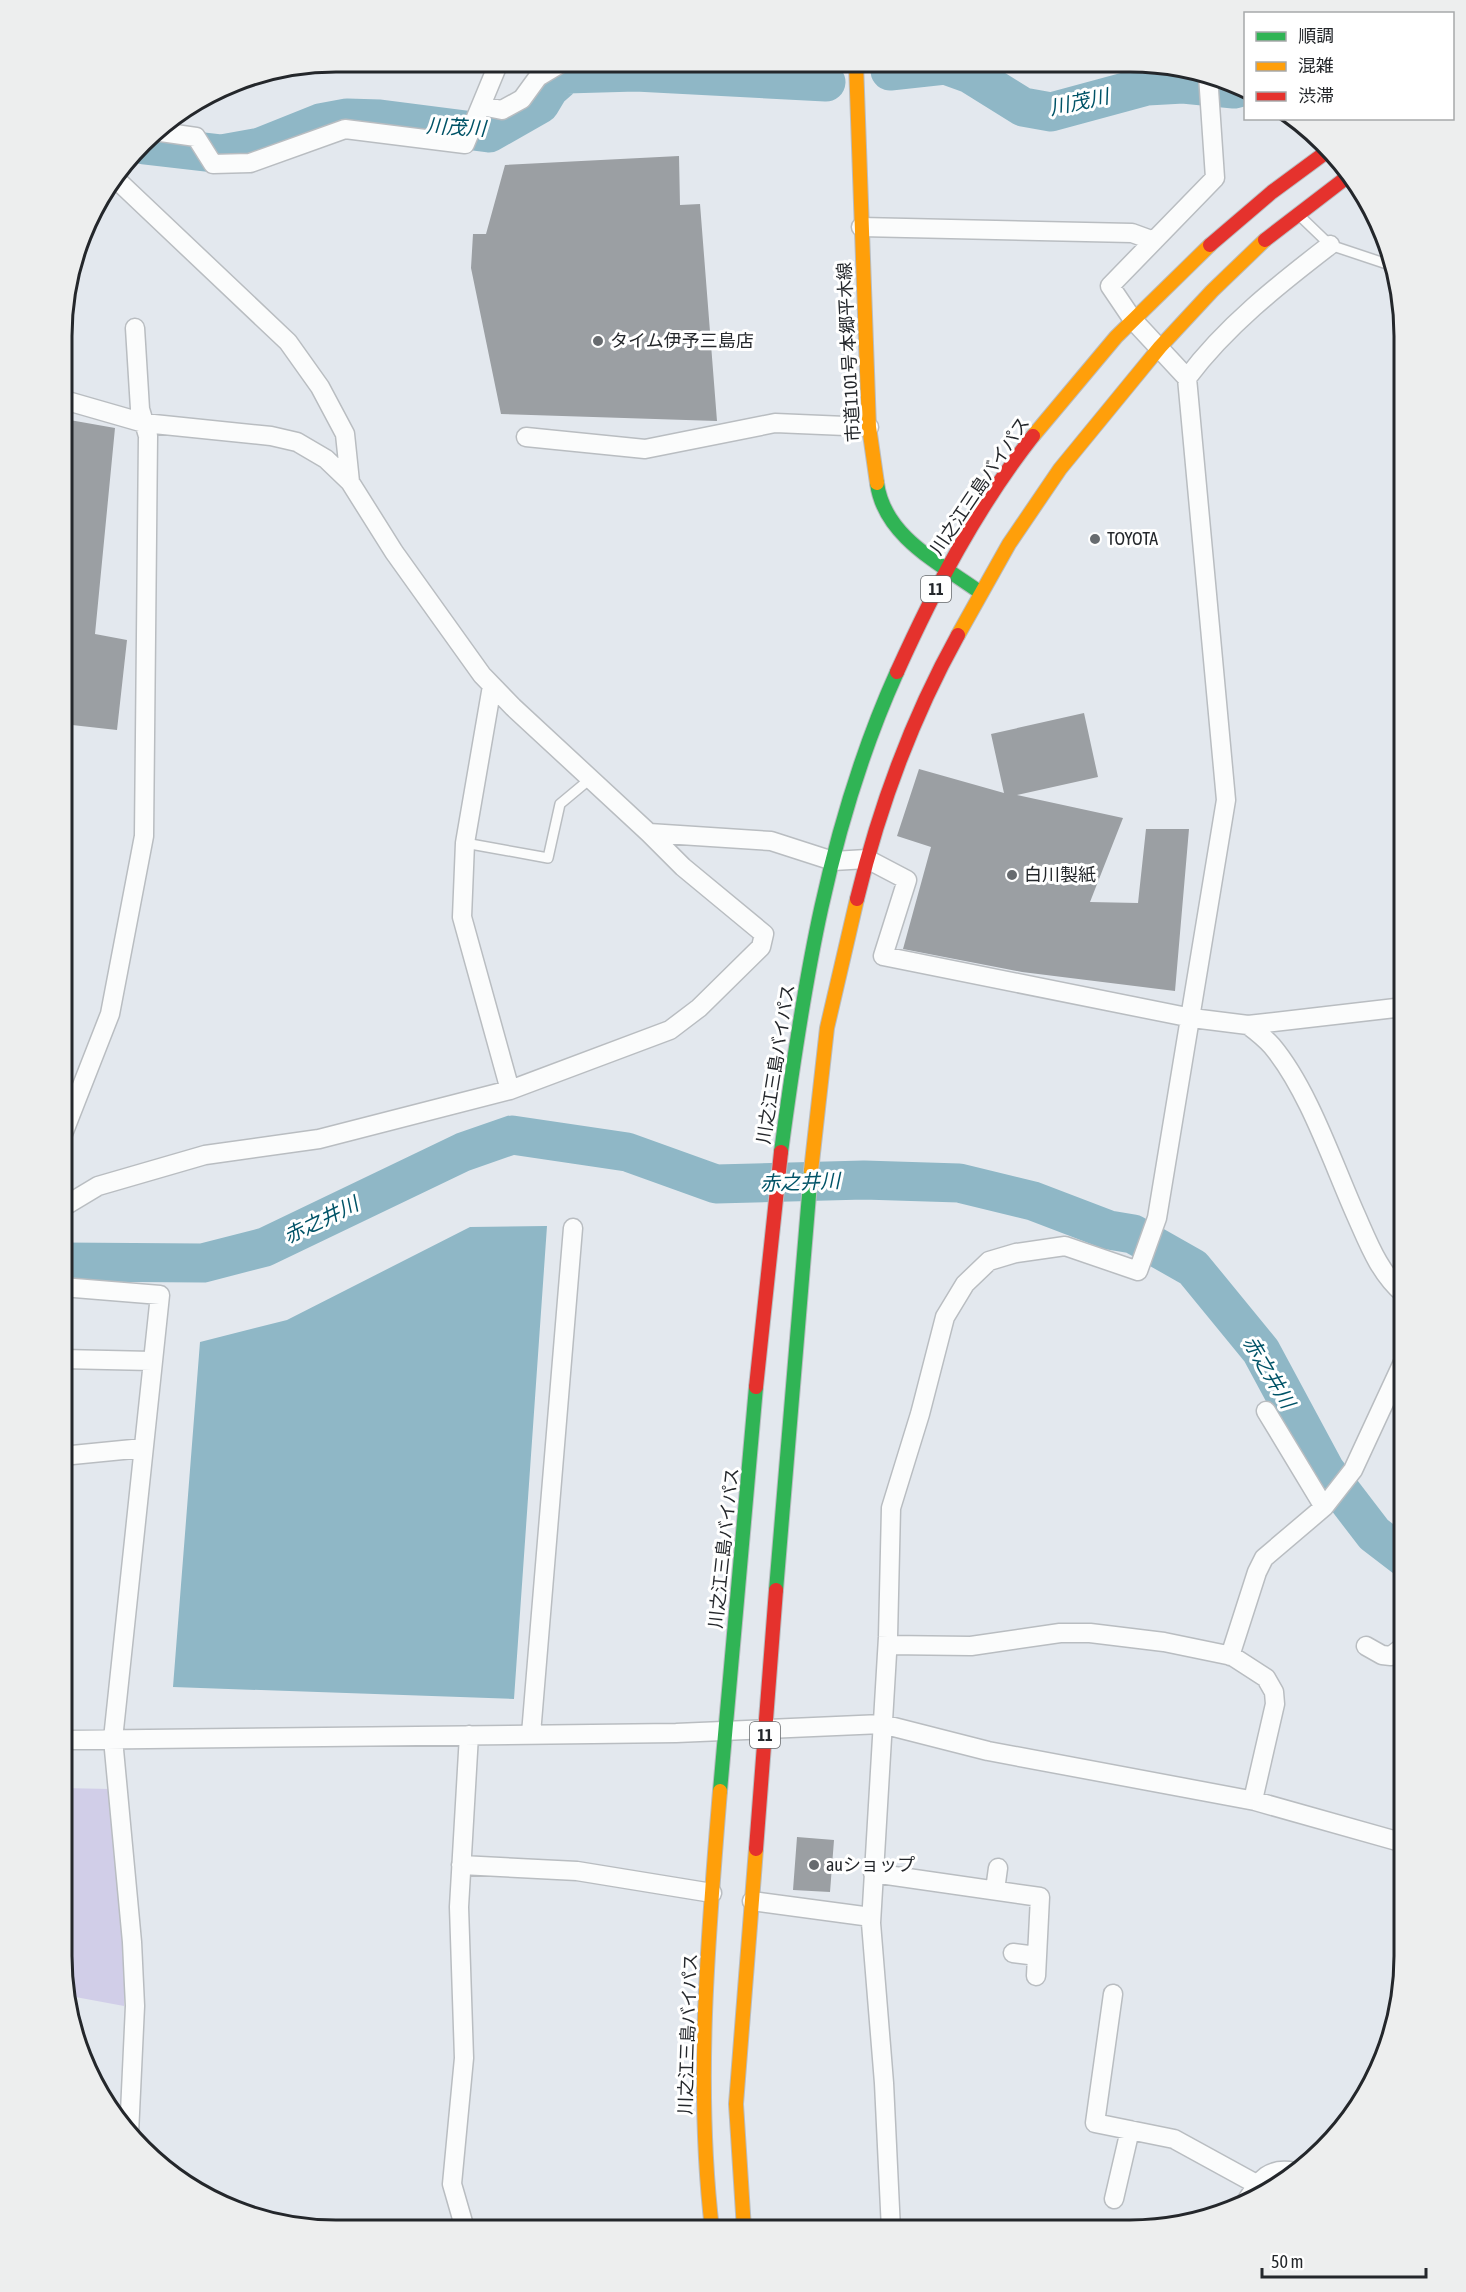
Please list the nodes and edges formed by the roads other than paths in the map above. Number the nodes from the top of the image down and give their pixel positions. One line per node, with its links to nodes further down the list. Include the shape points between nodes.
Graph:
1 (496, 72): 5 (street)
2 (546, 72): 5 (street, via 522,99 502,110)
3 (856, 72): 11 (main road, 市道1101号 本郷平木線)
4 (1209, 84): 12 (street, via 1215,178)
5 (479, 112): 6 (street, via 465,144 345,129 250,163 213,164 196,137)
6 (168, 133)
7 (1322, 155): 15 (main road, 川之江三島バイパス / 11, via 1248,212)
8 (1343, 180): 10 (main road, 11)
9 (121, 184): 23 (street, via 288,342 320,387 345,434)
10 (1298, 214): 13 (lane); 17 (main road, 11, via 1238,266)
11 (861, 227): 12 (street, via 1132,233); 21 (main road, 市道1101号 本郷平木線)
12 (1154, 241): 15 (street, via 1110,286)
13 (1329, 245): 14 (lane); 18 (street, via 1277,285 1205,354)
14 (1383, 263)
15 (1133, 320): 17 (street); 24 (main road, 川之江三島バイパス / 11, via 1060,401)
16 (135, 328): 20 (street)
17 (1160, 347): 18 (street); 25 (main road, 11, via 1060,469)
18 (1187, 378): 33 (street, via 1226,800)
19 (72, 402): 20 (street)
20 (144, 423): 23 (street, via 247,432 297,442 326,459); 36 (street, via 148,436 144,836 110,1014)
21 (869, 427): 22 (street, via 775,423 645,449); 24 (main road, 市道1101号 本郷平木線, via 879,498 893,524)
22 (526, 437)
23 (350, 482): 26 (street, via 394,552)
24 (945, 568): 25 (main road, 市道1101号 本郷平木線); 31 (main road, 川之江三島バイパス / 11, via 858,765)
25 (981, 593): 30 (main road, 11, via 915,722 884,800)
26 (492, 686): 27 (street); 29 (street)
27 (590, 779): 28 (street); 29 (lane, via 560,804 548,858)
28 (649, 833): 31 (street, via 771,841); 35 (street, via 683,867 764,934 761,947 699,1008 670,1030)
29 (465, 843): 35 (street, via 462,917)
30 (867, 859): 31 (street); 33 (street, via 907,879 883,956); 53 (main road, 11, via 827,1028 804,1240)
31 (833, 861): 54 (main road, 川之江三島バイパス / 11, via 797,1030 780,1159)
32 (1394, 1008): 34 (street)
33 (1192, 1018): 34 (street); 48 (street, via 1157,1218 1138,1271 1065,1246 1016,1252 989,1260 965,1284 945,1317 891,1508)
34 (1248, 1024): 39 (street, via 1272,1045 1292,1077 1371,1249)
35 (510, 1090): 37 (street, via 320,1139 205,1155 98,1186)
36 (72, 1111)
37 (72, 1202)
38 (573, 1228): 55 (street)
39 (1394, 1283)
40 (72, 1288): 42 (street, via 160,1295)
41 (72, 1359): 42 (street)
42 (152, 1362): 45 (street)
43 (1394, 1381): 47 (street, via 1348,1477)
44 (1266, 1411): 47 (street)
45 (143, 1448): 46 (street); 57 (street)
46 (72, 1455)
47 (1324, 1507): 51 (street, via 1264,1558)
48 (888, 1645): 51 (street, via 971,1646 1060,1633 1089,1633 1164,1642); 52 (street)
49 (1366, 1646): 50 (street, via 1383,1655)
50 (1394, 1654)
51 (1230, 1656): 59 (street, via 1266,1678 1274,1692 1275,1704)
52 (882, 1724): 53 (street); 59 (street, via 988,1750); 63 (street)
53 (765, 1727): 54 (street); 66 (main road, 11)
54 (724, 1730): 55 (street); 65 (main road, 川之江三島バイパス / 11)
55 (531, 1734): 56 (street)
56 (469, 1735): 57 (street); 61 (street)
57 (113, 1739): 58 (street); 72 (street, via 135,2006)
58 (72, 1740)
59 (1253, 1800): 60 (street)
60 (1394, 1840)
61 (461, 1865): 65 (street, via 577,1871); 78 (street, via 464,2058 452,2184)
62 (998, 1868): 64 (street)
63 (873, 1873): 64 (street); 67 (street)
64 (995, 1890): 69 (street, via 1040,1897)
65 (712, 1893): 79 (main road, 川之江三島バイパス / 11, via 702,2072)
66 (752, 1901): 67 (street); 80 (main road, 11, via 736,2104)
67 (871, 1917): 81 (street)
68 (1013, 1953): 69 (street)
69 (1037, 1956): 70 (street)
70 (1036, 1976)
71 (1113, 1994): 73 (street, via 1095,2123)
72 (130, 2120)
73 (1130, 2130): 75 (street, via 1174,2139); 77 (street)
74 (1284, 2170): 75 (street, via 1268,2175)
75 (1258, 2185): 76 (street)
76 (1255, 2188)
77 (1114, 2199)
78 (462, 2220)
79 (711, 2220)
80 (743, 2220)
81 (891, 2220)

